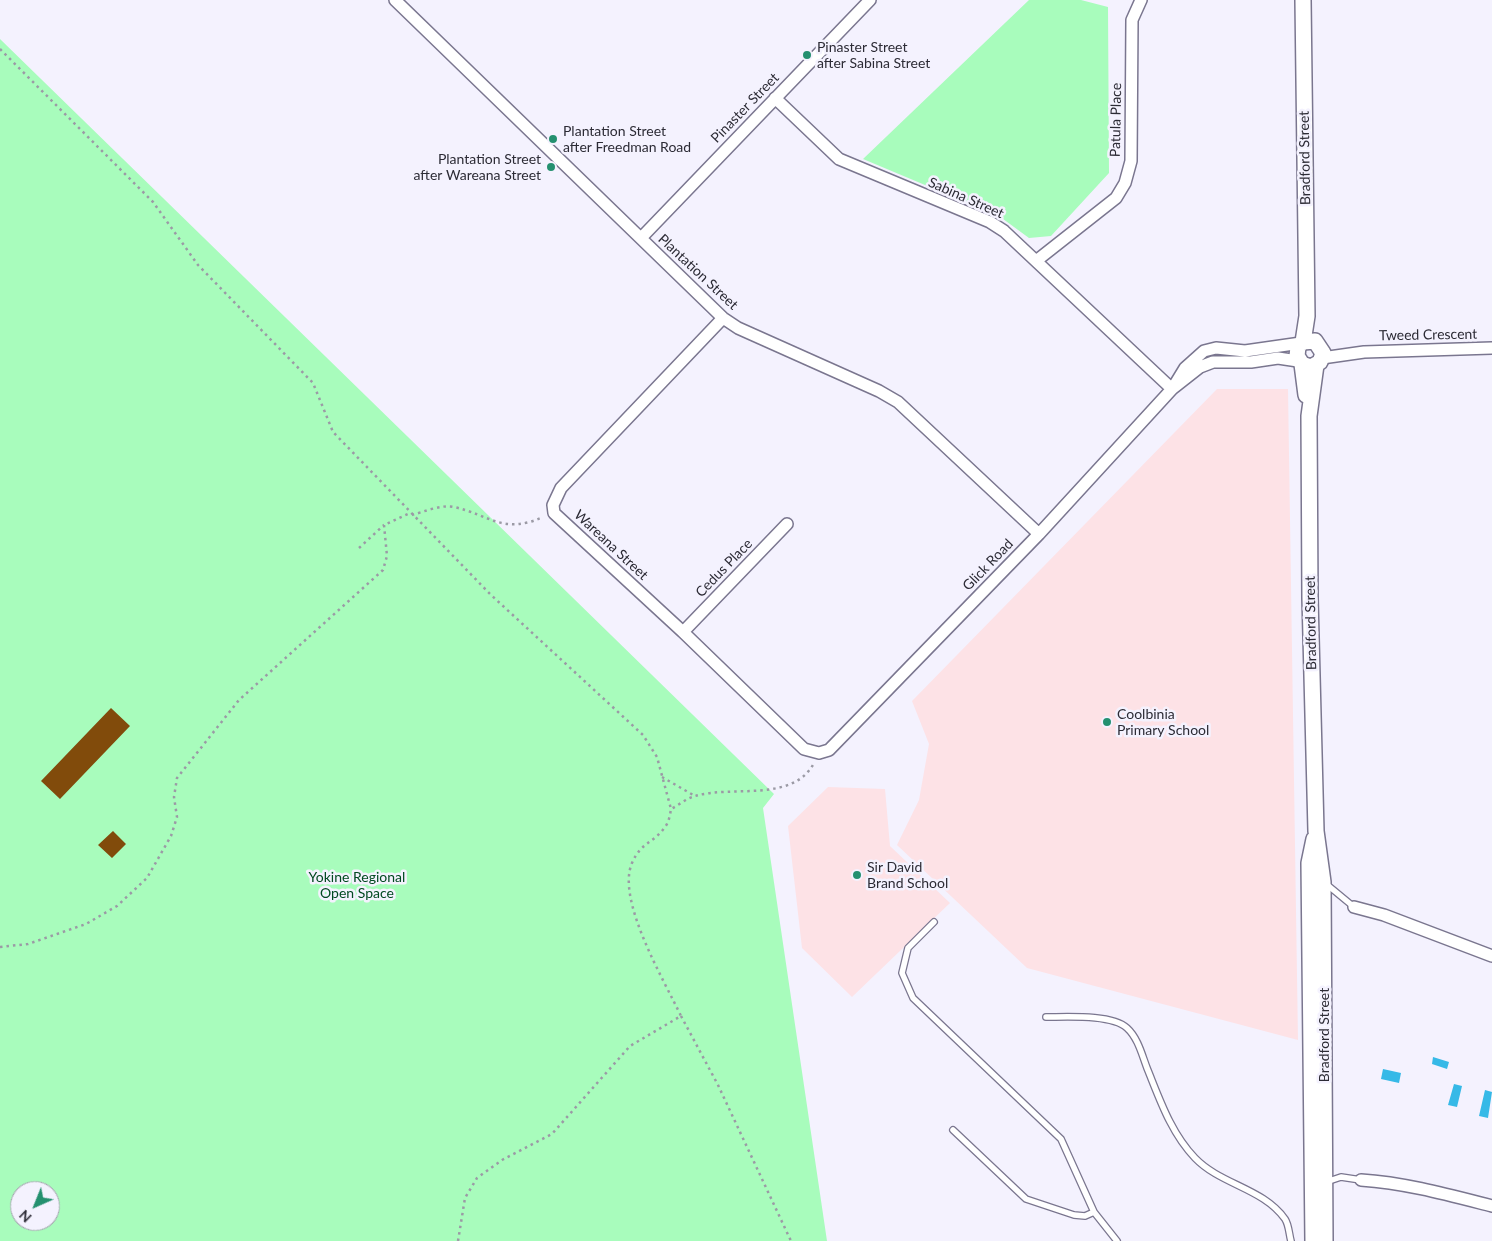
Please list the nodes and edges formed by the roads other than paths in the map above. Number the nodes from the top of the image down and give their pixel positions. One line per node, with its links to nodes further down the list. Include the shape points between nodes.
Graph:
1 (396, 0): 6 (street, Plantation Street)
2 (870, 0): 5 (street, Pinaster Street)
3 (1141, 0): 7 (street, Patula Place, via 1132,20 1131,161 1125,183 1116,198)
4 (1303, 0): 10 (street, Bradford Street)
5 (775, 98): 6 (street, Pinaster Street); 7 (street, Sabina Street, via 839,159 990,222)
6 (641, 238): 8 (street, Plantation Street)
7 (1036, 261): 11 (street, Sabina Street)
8 (723, 318): 13 (street, Plantation Street, via 738,328 898,402); 14 (street, Wareana Street, via 561,488 553,505 554,513)
9 (1492, 348): 10 (street, Tweed Crescent, via 1364,352 1350,348)
10 (1310, 353): 11 (street, Glick Road, via 1251,362 1213,362); 11 (street, Glick Road, via 1216,348 1204,352 1185,368); 16 (street, Bradford Street)
11 (1172, 389): 13 (street, Glick Road)
12 (787, 524): 14 (street, Cedus Place)
13 (1039, 534): 15 (street, Glick Road, via 829,750)
14 (684, 632): 15 (street, Wareana Street, via 804,749)
15 (819, 753)
16 (1316, 831): 17 (street, Bradford Street); 29 (street, Bradford Street, via 1309,862)
17 (1324, 882): 18 (lane); 24 (street, Bradford Street)
18 (1354, 907): 20 (street)
19 (934, 922): 26 (lane, via 908,948 902,973 913,998 1061,1139)
20 (1492, 956)
21 (1046, 1017): 28 (lane, via 1114,1020 1127,1028 1137,1042 1177,1136 1195,1159 1217,1175 1268,1201 1286,1221)
22 (953, 1130): 26 (lane, via 1026,1198 1074,1215 1085,1216)
23 (1361, 1180): 24 (lane, via 1341,1177); 25 (street, via 1414,1187)
24 (1325, 1182): 30 (street, Bradford Street)
25 (1492, 1206)
26 (1094, 1212): 27 (lane)
27 (1117, 1241)
28 (1291, 1241)
29 (1313, 1241)
30 (1325, 1241)

